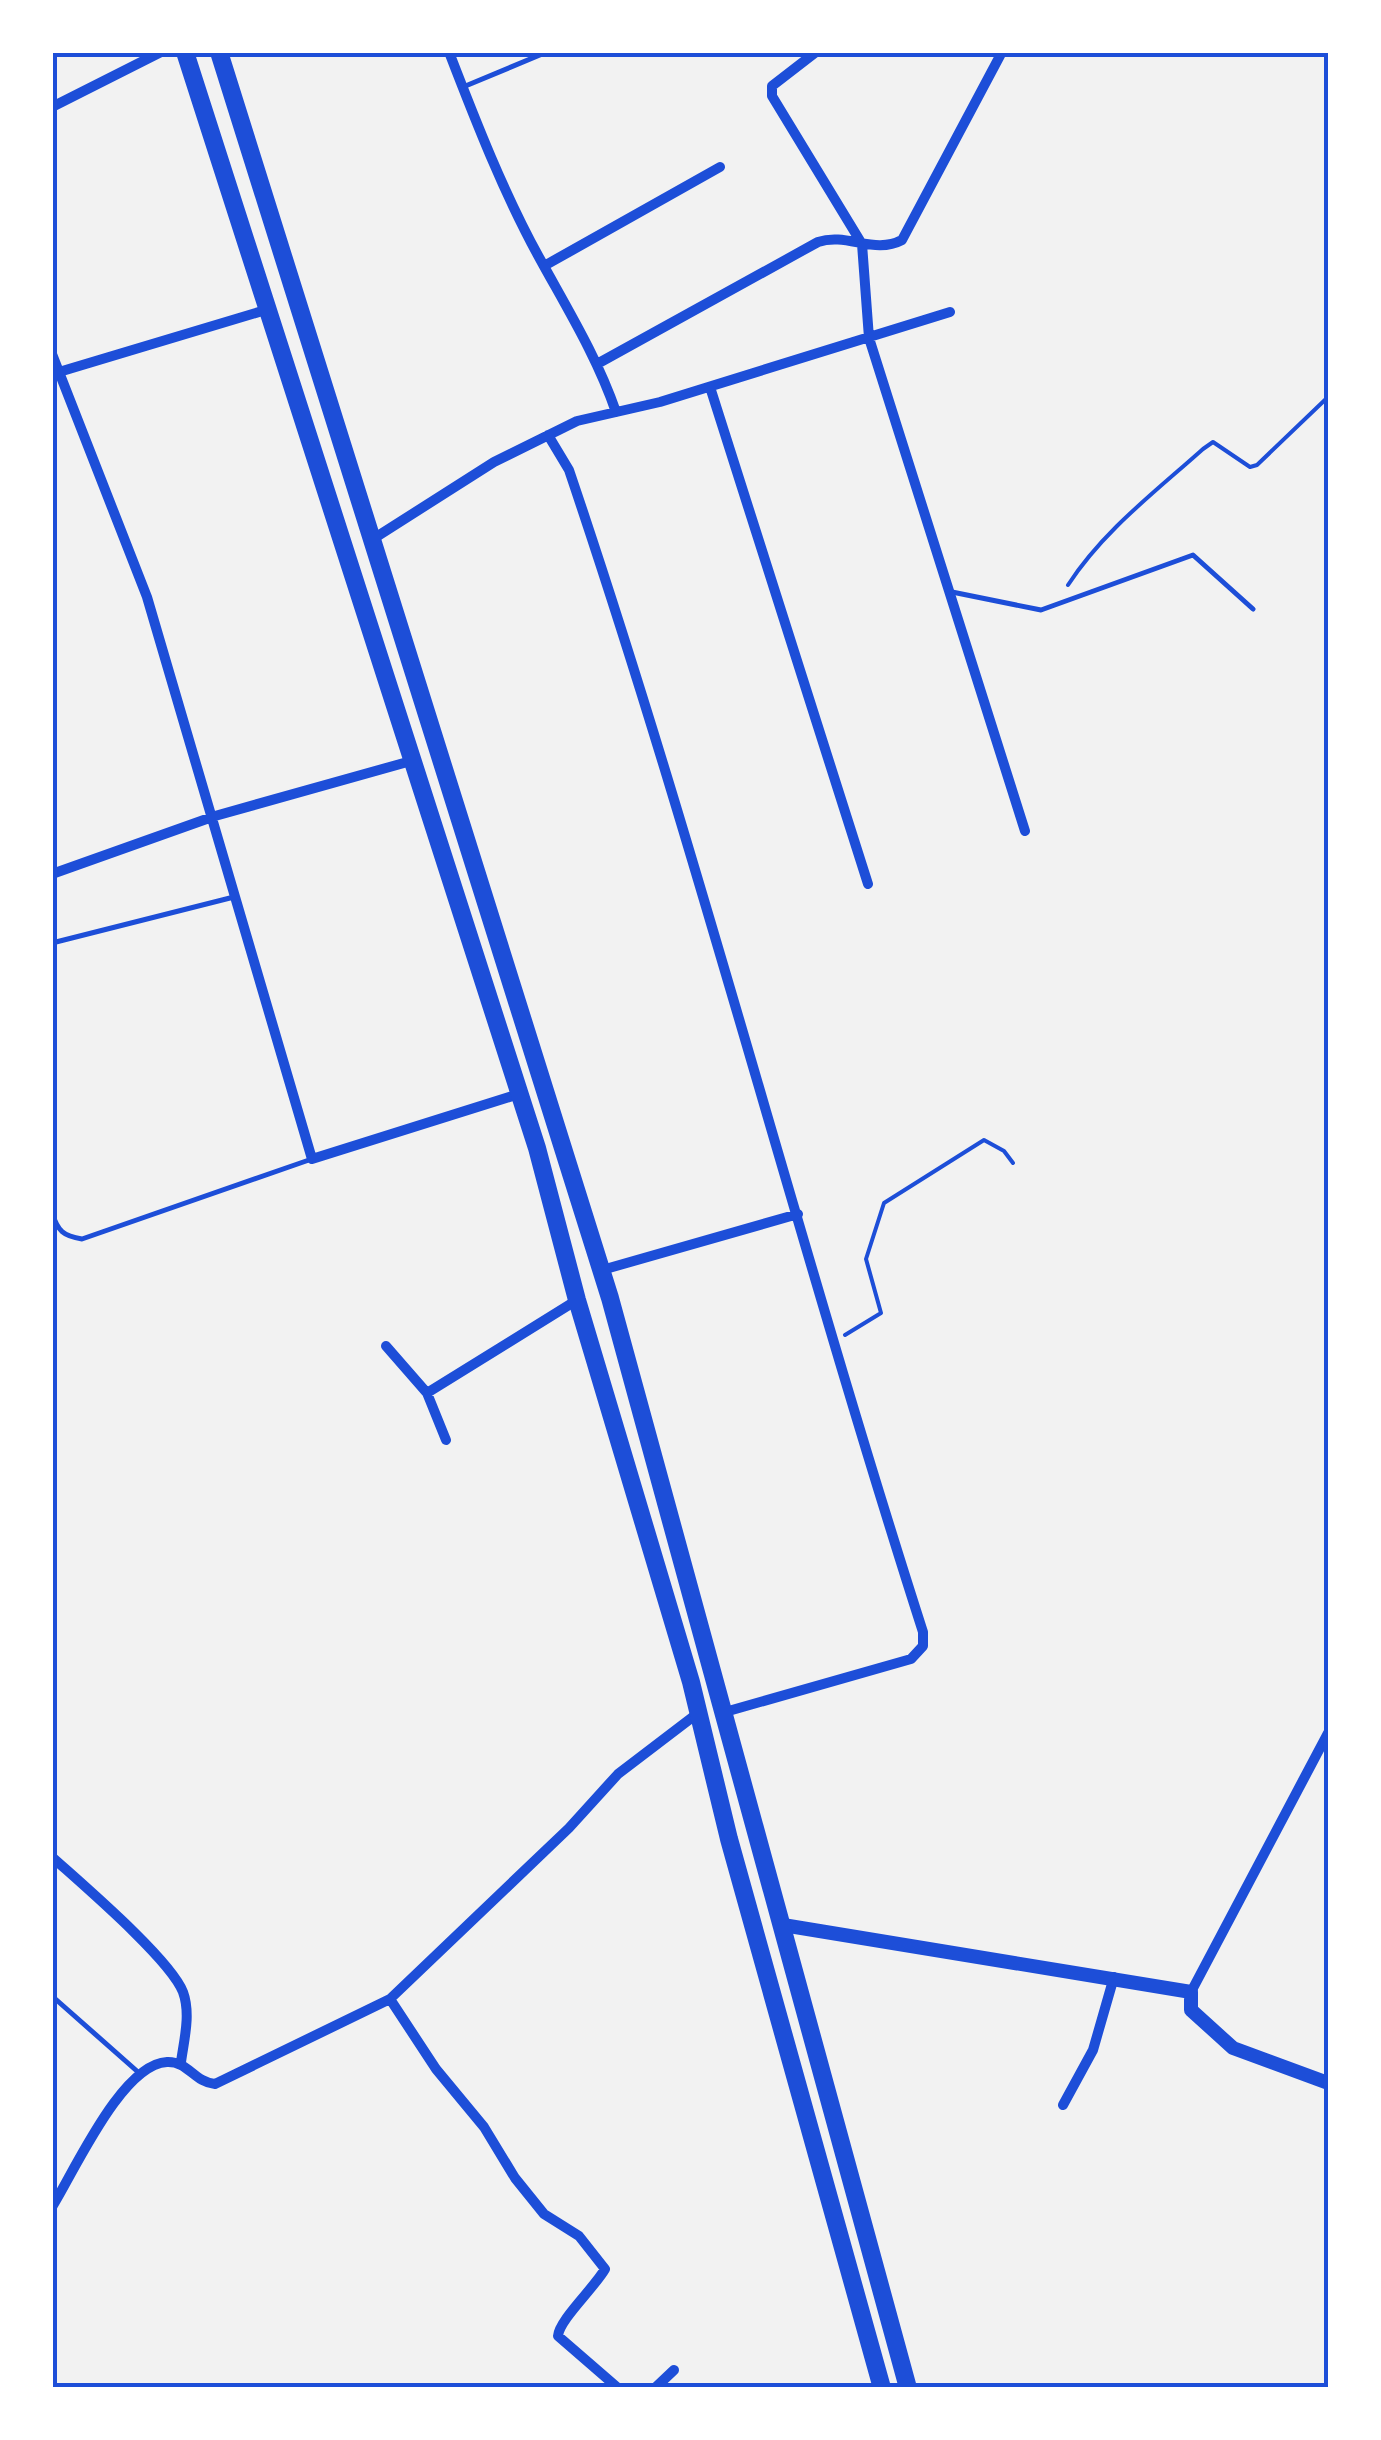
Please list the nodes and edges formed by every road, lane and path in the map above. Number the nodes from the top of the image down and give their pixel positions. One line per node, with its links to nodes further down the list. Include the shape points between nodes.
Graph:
1 (161, 52): 9 (street)
2 (185, 52): 11 (highway)
3 (219, 52): 10 (highway)
4 (450, 52): 8 (street)
5 (547, 52): 8 (lane)
6 (816, 52): 13 (street, via 782,74 772,96)
7 (1002, 52): 13 (street, via 909,230 890,246)
8 (463, 87): 14 (street)
9 (52, 107)
10 (249, 148): 11 (highway); 25 (highway)
11 (218, 160): 15 (highway)
12 (720, 167): 14 (street)
13 (862, 244): 17 (street); 19 (street, via 832,237 818,242)
14 (544, 266): 19 (street)
15 (269, 309): 20 (street); 29 (highway)
16 (950, 312): 17 (street)
17 (869, 338): 21 (street); 26 (street)
18 (52, 354): 20 (street)
19 (597, 364): 23 (street)
20 (59, 372): 30 (street, via 147,597)
21 (710, 387): 23 (street); 33 (street)
22 (1328, 397): 27 (path, via 1256,465 1221,444 1202,449 1085,559)
23 (616, 412): 24 (street)
24 (548, 436): 25 (street, via 494,462); 40 (street, via 569,470 594,543)
25 (373, 540): 41 (highway)
26 (949, 591): 27 (lane, via 1041,610); 31 (street)
27 (1054, 606): 28 (lane, via 1192,555)
28 (1254, 610)
29 (411, 762): 30 (street); 36 (highway)
30 (214, 816): 32 (street); 34 (street)
31 (1025, 831)
32 (52, 874)
33 (868, 884)
34 (235, 897): 35 (lane); 37 (street)
35 (52, 943)
36 (519, 1094): 37 (street); 42 (highway)
37 (312, 1159): 39 (lane, via 82,1239 58,1230)
38 (1013, 1163): 43 (path, via 984,1140 884,1203 866,1259 880,1312)
39 (52, 1212)
40 (798, 1214): 41 (street); 43 (street)
41 (602, 1270): 47 (highway)
42 (577, 1300): 45 (street); 48 (highway)
43 (834, 1340): 47 (street, via 923,1646 912,1659)
44 (386, 1346): 45 (street)
45 (427, 1393): 46 (street)
46 (446, 1440)
47 (725, 1712): 51 (highway)
48 (698, 1713): 55 (street, via 618,1774); 64 (highway)
49 (1328, 1734): 53 (street)
50 (52, 1857): 56 (street, via 116,1915 183,1991)
51 (783, 1925): 52 (street); 65 (highway)
52 (1114, 1977): 53 (street); 59 (street, via 1093,2050)
53 (1191, 1992): 58 (street, via 1191,2010 1233,2048)
54 (52, 1996): 57 (lane)
55 (390, 1999): 56 (street, via 215,2084); 62 (street, via 534,2202 604,2263 558,2336)
56 (181, 2062): 57 (street)
57 (138, 2072): 60 (street)
58 (1328, 2083)
59 (1064, 2104)
60 (52, 2207)
61 (674, 2370): 63 (street)
62 (618, 2388)
63 (656, 2388)
64 (882, 2388)
65 (908, 2388)
66 (1278, 2388): 67 (street)
67 (1311, 2388)

